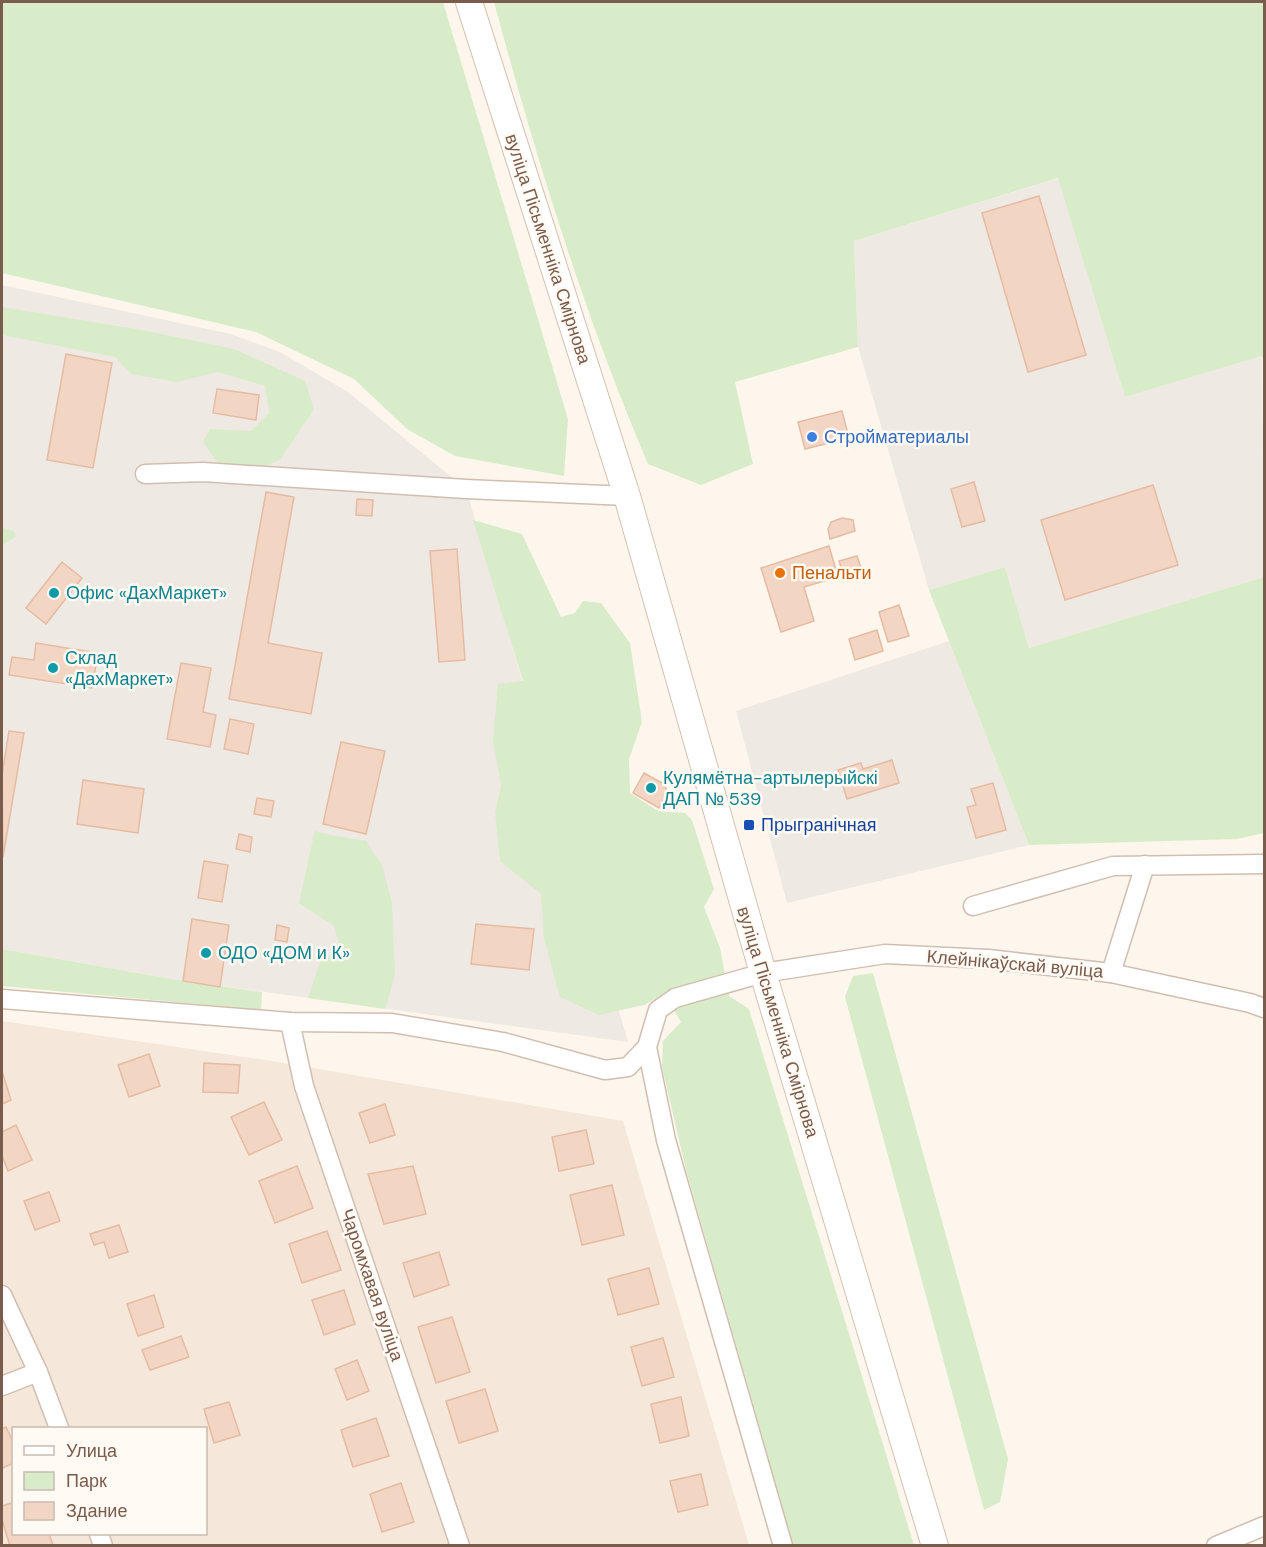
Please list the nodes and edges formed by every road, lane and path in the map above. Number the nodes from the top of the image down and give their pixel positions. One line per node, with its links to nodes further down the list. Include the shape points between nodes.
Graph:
1 (470, 2): 3 (main road, вуліца Пісьменніка Смірнова)
2 (145, 474): 3 (street, via 203,472)
3 (627, 496): 8 (main road, вуліца Пісьменніка Смірнова)
4 (1264, 864): 5 (street)
5 (1145, 866): 6 (street, via 1113,866); 7 (street)
6 (974, 906)
7 (1111, 972): 8 (street, Клейнікаўскай вуліца, via 988,959 885,954); 10 (street, Клейнікаўскай вуліца)
8 (763, 973): 12 (street, Клейнікаўскай вуліца, via 675,998 658,1010); 21 (main road, вуліца Пісьменніка Смірнова)
9 (2, 999): 11 (street)
10 (1264, 1008)
11 (290, 1022): 12 (street, via 392,1023 503,1042 605,1070 628,1067); 19 (street, Чаромхавая вуліца, via 304,1086)
12 (647, 1047): 20 (street, via 666,1140)
13 (2, 1295): 14 (street)
14 (38, 1372): 15 (street); 16 (street)
15 (2, 1386)
16 (59, 1427)
17 (1264, 1527): 18 (street)
18 (1226, 1544)
19 (460, 1545)
20 (783, 1545)
21 (935, 1545)

